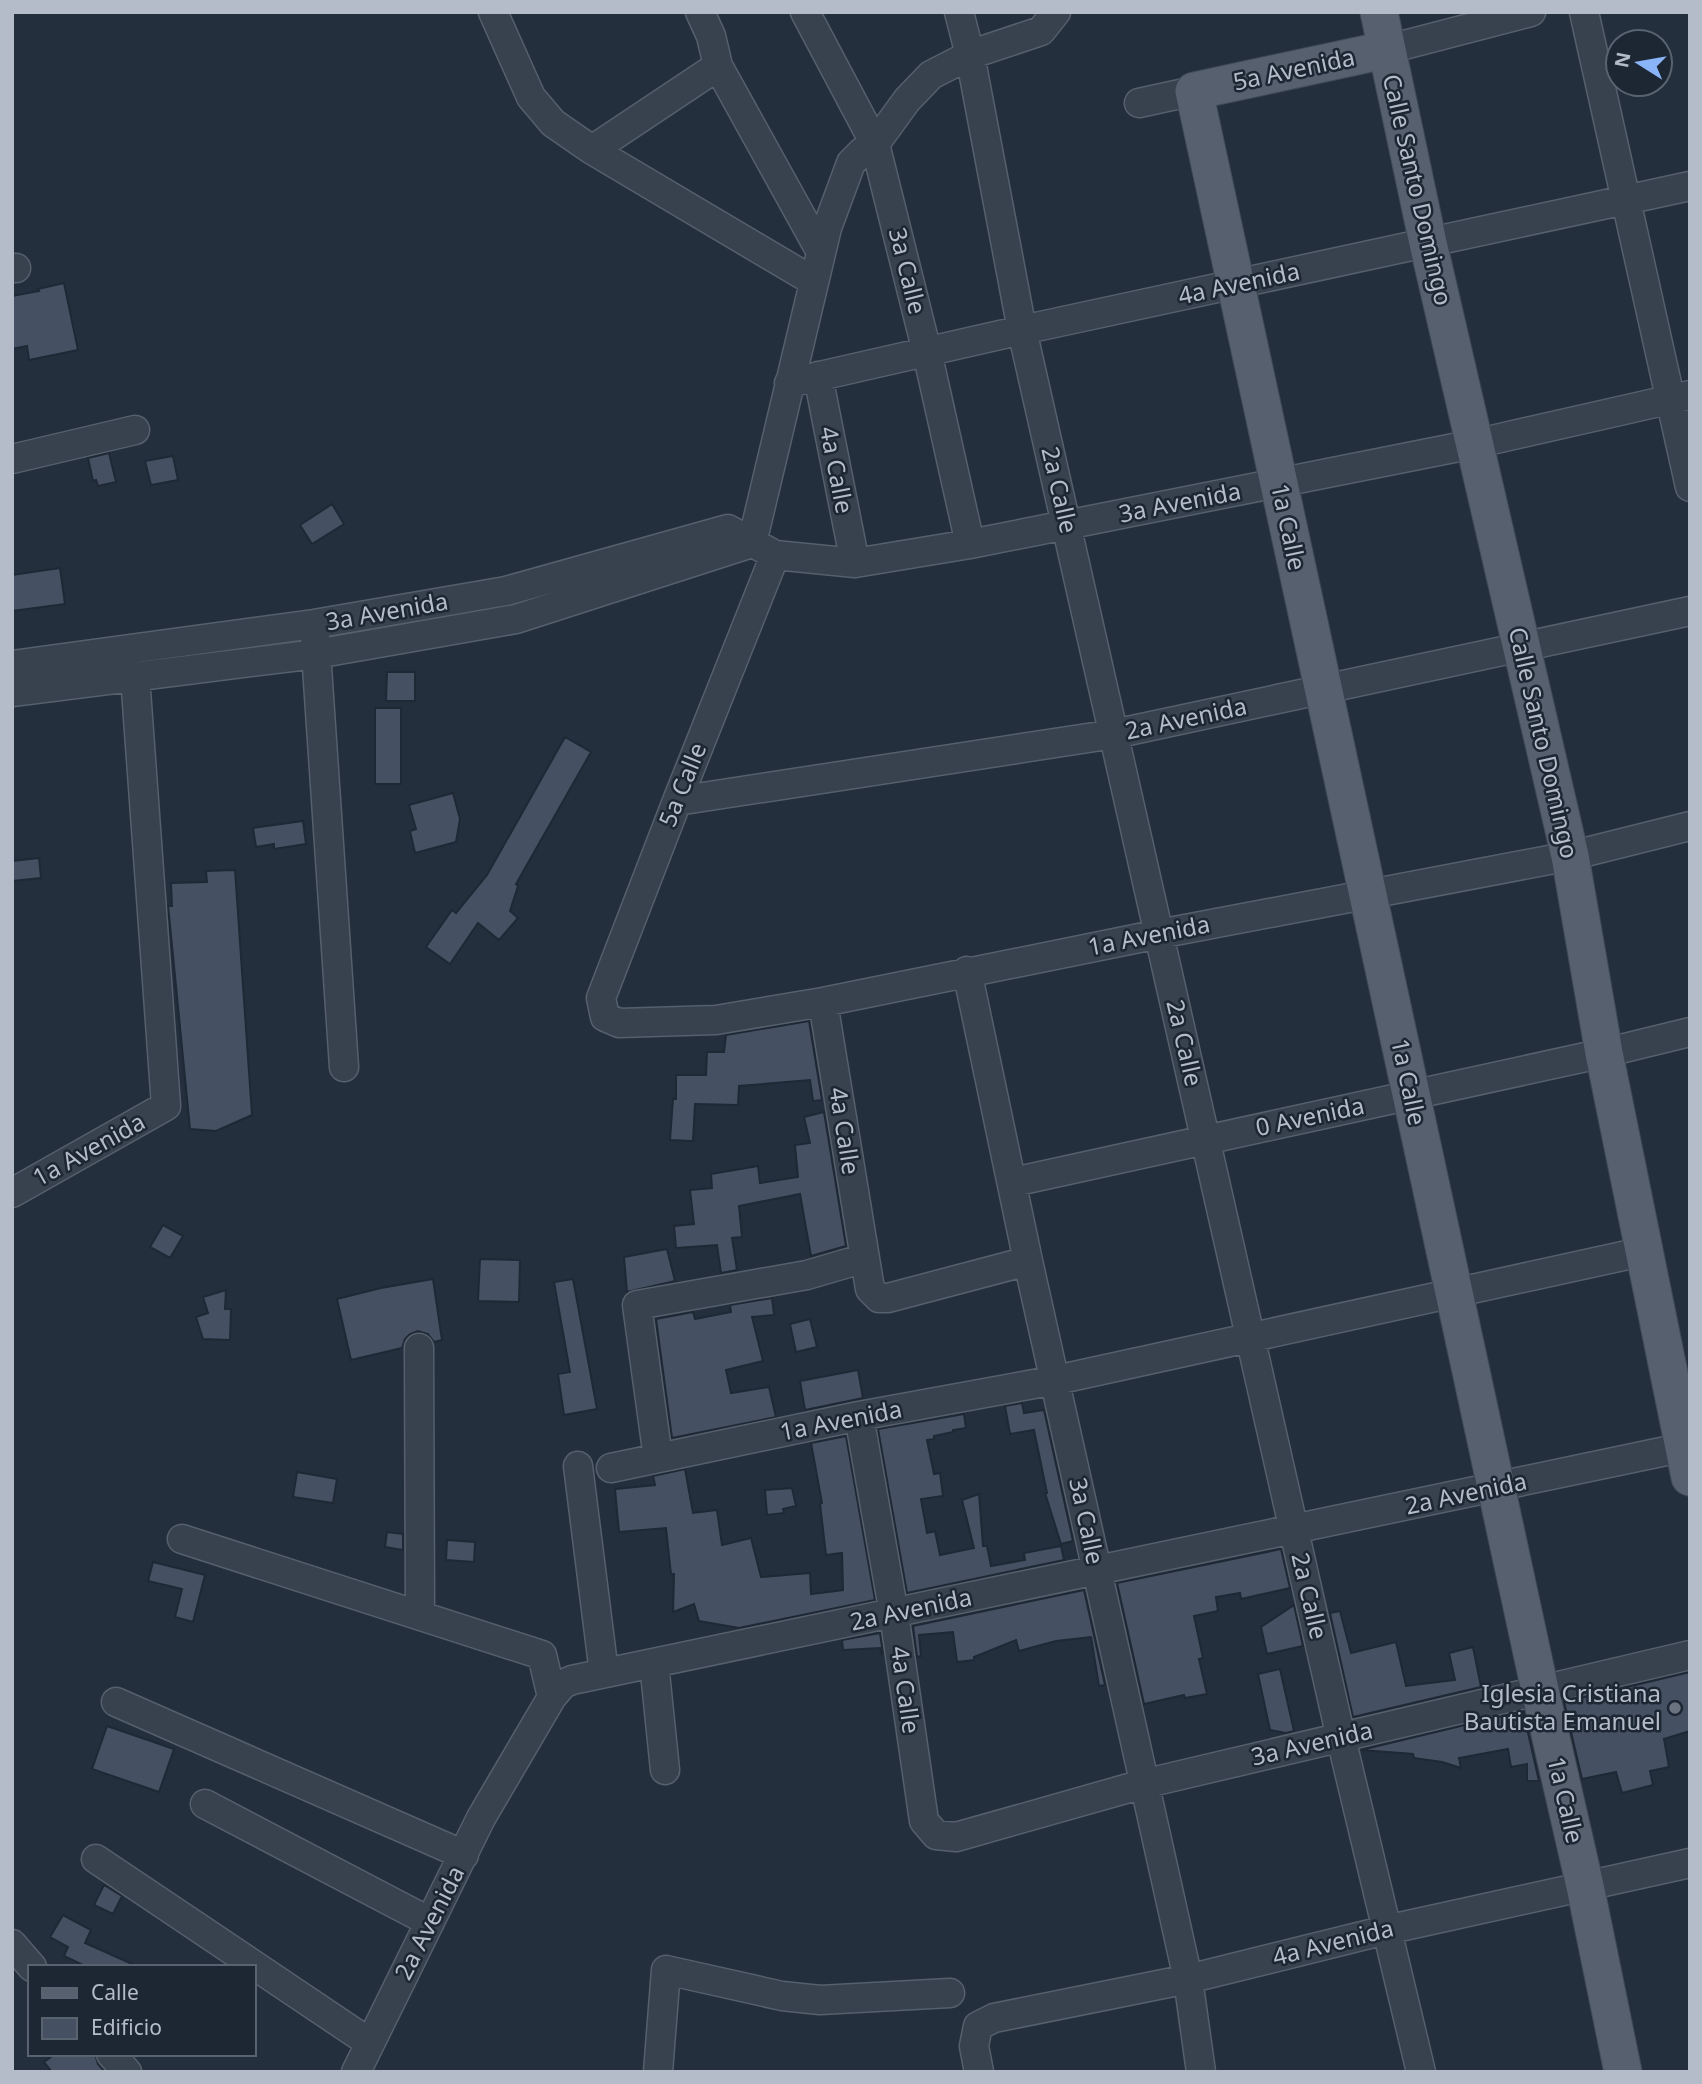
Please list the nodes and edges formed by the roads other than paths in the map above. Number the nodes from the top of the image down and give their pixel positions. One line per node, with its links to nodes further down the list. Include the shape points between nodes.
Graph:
1 (493, 12): 15 (street, via 531,97 553,123)
2 (700, 12): 11 (street)
3 (805, 12): 14 (street, 3a Calle)
4 (958, 12): 10 (street, 2a Calle)
5 (1056, 12): 10 (street, 5a Calle, via 1041,31)
6 (1379, 12): 9 (main road, Calle Santo Domingo)
7 (1531, 12): 9 (street, 5a Avenida)
8 (1584, 12): 17 (street)
9 (1385, 50): 12 (main road, 5a Avenida); 18 (main road, Calle Santo Domingo)
10 (970, 55): 14 (street, 5a Calle, via 931,75); 22 (street, 2a Calle)
11 (719, 66): 15 (street); 19 (street)
12 (1194, 91): 13 (street, 5a Avenida); 21 (main road, 1a Calle)
13 (1139, 103)
14 (875, 144): 19 (street, 5a Calle, via 851,163); 23 (street, 3a Calle)
15 (592, 150): 20 (street)
16 (1690, 186): 17 (street, 4a Avenida)
17 (1626, 200): 18 (street, 4a Avenida); 26 (street)
18 (1428, 243): 21 (street, 4a Avenida); 28 (main road, Calle Santo Domingo)
19 (821, 251): 20 (street, 5a Calle)
20 (813, 281): 25 (street, 5a Calle)
21 (1236, 285): 22 (street, 4a Avenida); 30 (main road, 1a Calle)
22 (1022, 330): 23 (street, 4a Avenida); 32 (street, 2a Calle)
23 (927, 352): 24 (street, 4a Avenida); 33 (street, 3a Calle)
24 (818, 376): 25 (street, 4a Avenida); 35 (street, 4a Calle)
25 (789, 383): 34 (street, 5a Calle)
26 (1679, 397): 28 (street, 3a Avenida); 31 (street)
27 (135, 430): 29 (street)
28 (1474, 444): 30 (street, 3a Avenida); 38 (main road, Calle Santo Domingo)
29 (12, 459)
30 (1279, 484): 32 (street, 3a Avenida); 42 (main road, 1a Calle)
31 (1690, 487)
32 (1066, 524): 33 (street, 3a Avenida); 43 (street, 2a Calle)
33 (970, 544): 35 (street, 3a Avenida)
34 (764, 549): 35 (street, 3a Avenida); 37 (street, 3a Avenida, via 728,529 506,592); 39 (street, 3a Avenida, via 516,619); 44 (street, 5a Calle)
35 (855, 563)
36 (1690, 611): 38 (street, 2a Avenida)
37 (314, 624): 39 (street); 40 (street, 3a Avenida)
38 (1521, 648): 42 (street, 2a Avenida); 46 (main road, Calle Santo Domingo)
39 (316, 654): 41 (street, 3a Avenida); 54 (street)
40 (13, 670): 41 (street, 3a Avenida)
41 (135, 676): 58 (street, 1a Avenida, via 166,1106)
42 (1324, 691): 43 (street, 2a Avenida); 47 (main road, 1a Calle)
43 (1114, 734): 44 (street, 2a Avenida); 48 (street, 2a Calle)
44 (677, 801): 51 (street, 5a Calle, via 601,998)
45 (1690, 827): 46 (street, 1a Avenida)
46 (1570, 856): 47 (street, 1a Avenida); 53 (main road, Calle Santo Domingo)
47 (1368, 894): 48 (street, 1a Avenida); 55 (main road, 1a Calle)
48 (1159, 934): 49 (street, 1a Avenida); 56 (street, 2a Calle)
49 (967, 971): 50 (street, 1a Avenida); 57 (street, 3a Calle)
50 (823, 1002): 51 (street, 1a Avenida, via 716,1020 620,1023); 60 (street, 4a Calle)
51 (606, 1017)
52 (1690, 1032): 53 (street, 0 Avenida)
53 (1604, 1053): 55 (street, 0 Avenida); 59 (main road, Calle Santo Domingo)
54 (344, 1067)
55 (1411, 1095): 56 (street, 0 Avenida); 62 (main road, 1a Calle)
56 (1205, 1139): 57 (street, 0 Avenida); 63 (street, 2a Calle)
57 (1013, 1182): 61 (street, 3a Calle)
58 (12, 1193)
59 (1646, 1251): 62 (street, 1a Avenida); 67 (main road, Calle Santo Domingo)
60 (865, 1258): 61 (street, 4a Calle, via 870,1289 879,1298); 68 (street, via 807,1275 637,1305)
61 (1028, 1261): 65 (street, 3a Calle)
62 (1454, 1292): 63 (street, 1a Avenida); 71 (main road, 1a Calle)
63 (1250, 1336): 65 (street, 1a Avenida); 72 (street, 2a Calle)
64 (419, 1348): 75 (street)
65 (1056, 1380): 66 (street, 1a Avenida); 74 (street, 3a Calle)
66 (859, 1416): 68 (street, 1a Avenida); 76 (street, 4a Calle)
67 (1688, 1457): 71 (street, 2a Avenida)
68 (658, 1458): 70 (street, 1a Avenida)
69 (579, 1466): 79 (street)
70 (611, 1468)
71 (1496, 1488): 72 (street, 2a Avenida); 80 (main road, 1a Calle)
72 (1294, 1529): 74 (street, 2a Avenida); 83 (street, 2a Calle)
73 (183, 1539): 75 (street)
74 (1097, 1571): 76 (street, 2a Avenida); 85 (street, 3a Calle)
75 (420, 1614): 81 (street, via 542,1655)
76 (894, 1614): 78 (street, 2a Avenida); 87 (street, 4a Calle, via 924,1821)
77 (1690, 1655): 80 (street, 3a Avenida)
78 (654, 1663): 79 (street, 2a Avenida); 84 (street)
79 (604, 1673): 81 (street, 2a Avenida, via 563,1684)
80 (1540, 1690): 83 (street, 3a Avenida); 91 (main road, 1a Calle)
81 (552, 1697): 88 (street, 2a Avenida)
82 (116, 1702): 88 (street)
83 (1341, 1738): 85 (street, 3a Avenida); 93 (street, 2a Calle)
84 (665, 1770)
85 (1143, 1784): 87 (street, 3a Avenida, via 956,1837); 98 (street, 3a Calle)
86 (205, 1804): 92 (street)
87 (936, 1835)
88 (464, 1855): 92 (street, 2a Avenida)
89 (96, 1859): 96 (street)
90 (1690, 1863): 91 (street, 4a Avenida)
91 (1585, 1886): 93 (street, 4a Avenida); 108 (main road, 1a Calle)
92 (430, 1922): 100 (street, 2a Avenida)
93 (1386, 1930): 98 (street, 4a Avenida); 107 (street, 2a Calle)
94 (12, 1944): 95 (street)
95 (30, 1965)
96 (254, 1965)
97 (256, 1966): 100 (street)
98 (1188, 1979): 105 (street, 4a Avenida, via 994,2018 978,2026 974,2046); 106 (street, 3a Calle)
99 (950, 1993): 104 (street, via 820,2000 666,1970)
100 (370, 2043): 103 (street, 2a Avenida)
101 (113, 2056): 102 (street)
102 (127, 2072)
103 (356, 2072)
104 (658, 2072)
105 (979, 2072)
106 (1201, 2072)
107 (1421, 2072)
108 (1623, 2072)

